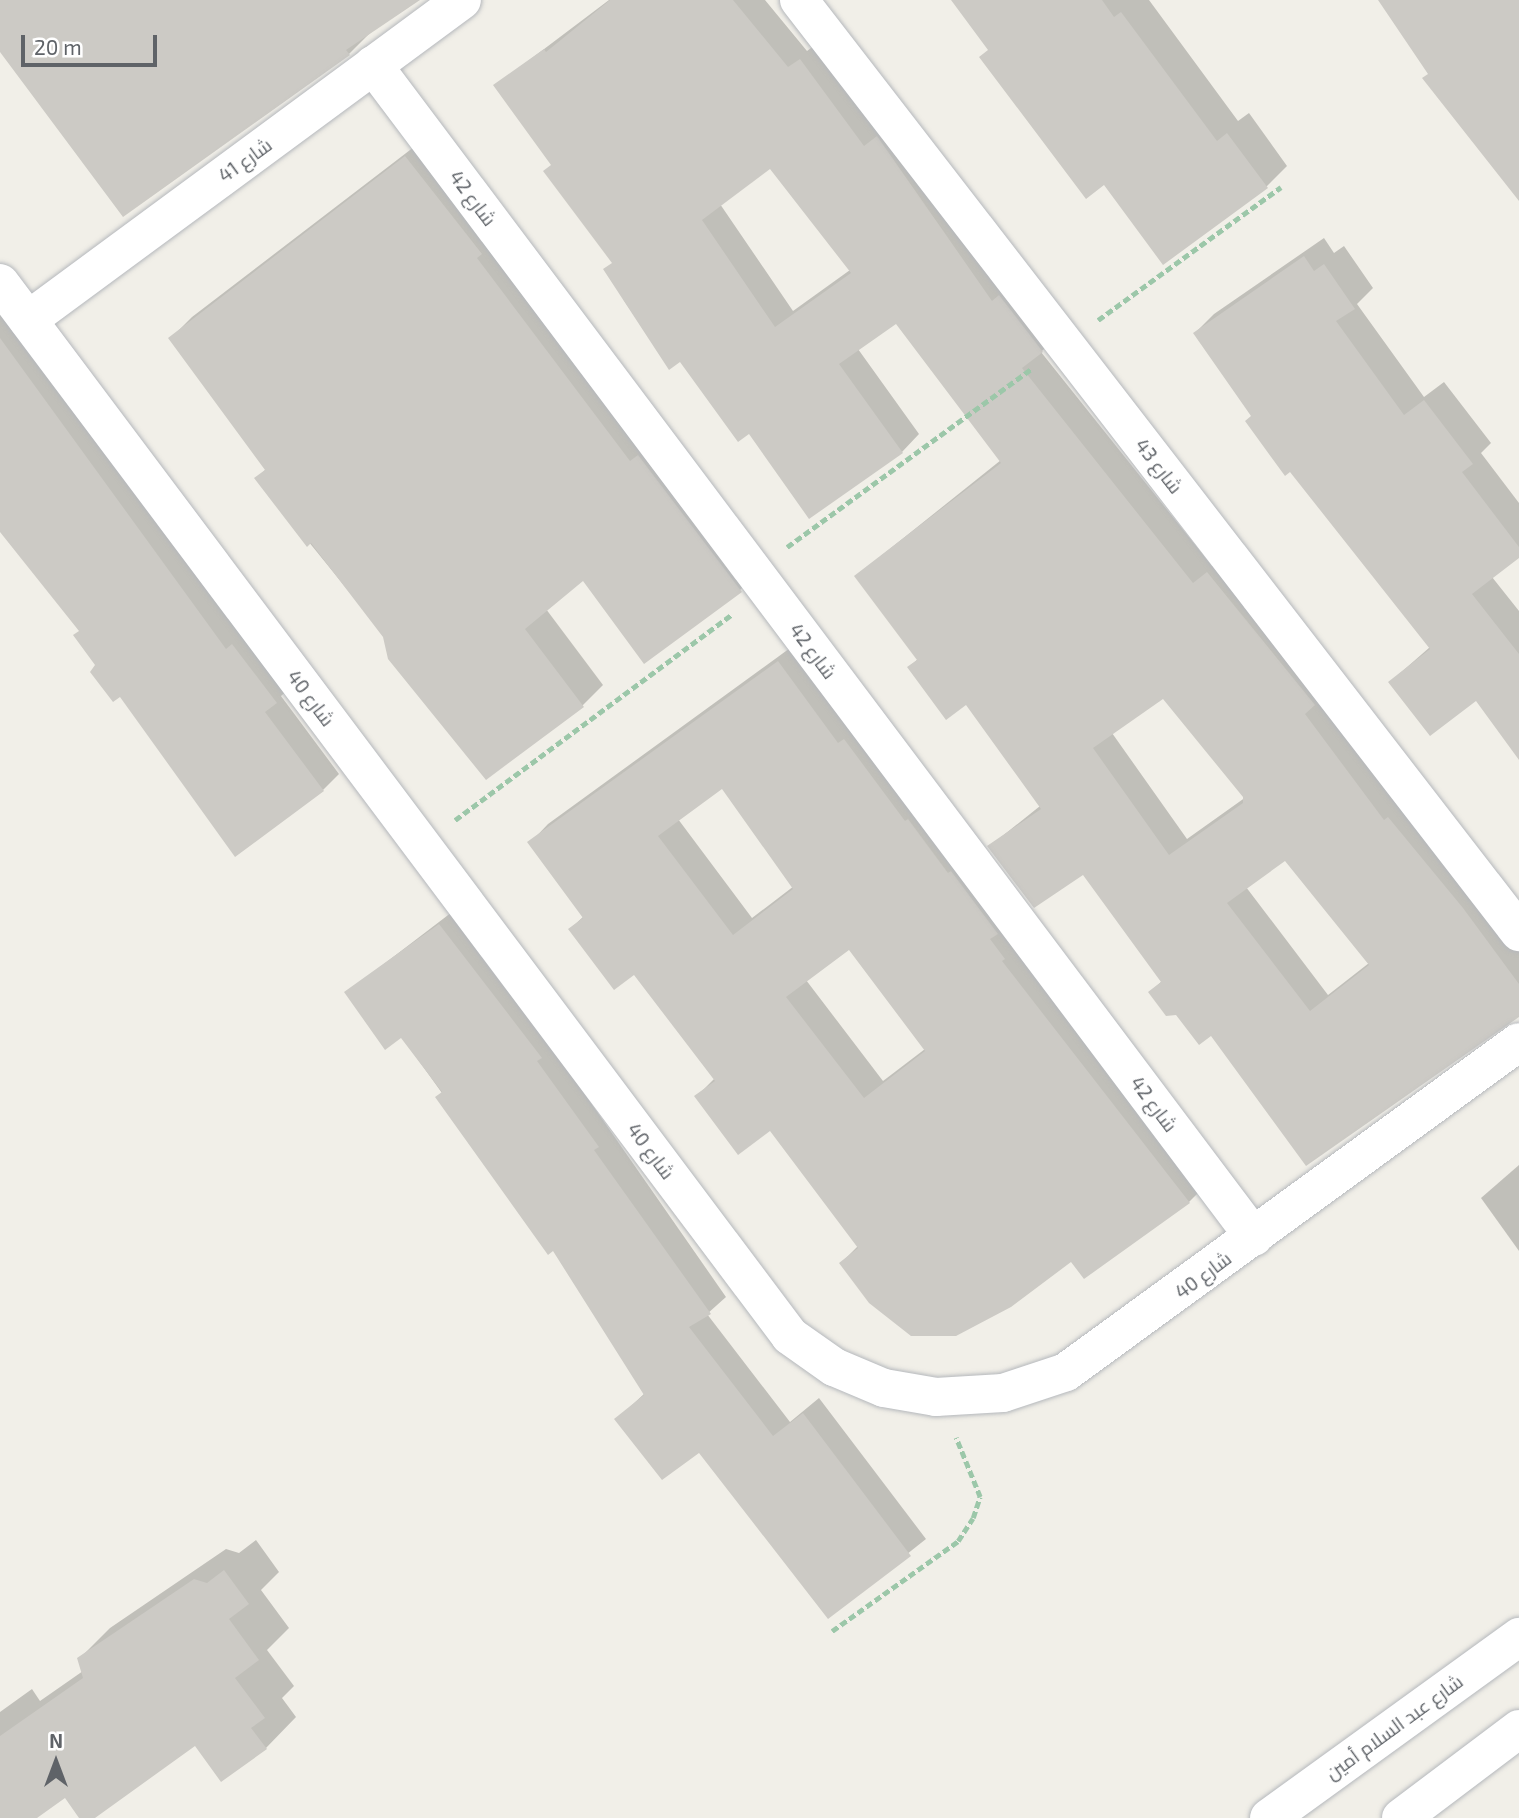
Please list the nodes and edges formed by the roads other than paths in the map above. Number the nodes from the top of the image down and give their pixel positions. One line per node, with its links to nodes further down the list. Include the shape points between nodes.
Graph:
1 (462, 0): 3 (street, شارع 41)
2 (799, 0): 6 (street, شارع 43)
3 (373, 65): 5 (street, شارع 41); 8 (street, شارع 42)
4 (0, 283): 5 (street, شارع 40)
5 (27, 320): 8 (street, شارع 40, via 790,1336 834,1367 884,1388 936,1398 1003,1393 1066,1372)
6 (1519, 932)
7 (1519, 1042): 8 (street, شارع 40)
8 (1254, 1237)
9 (1519, 1637): 11 (street, شارع عبد السلام أمين)
10 (1519, 1729): 12 (street)
11 (1269, 1818)
12 (1401, 1818)

